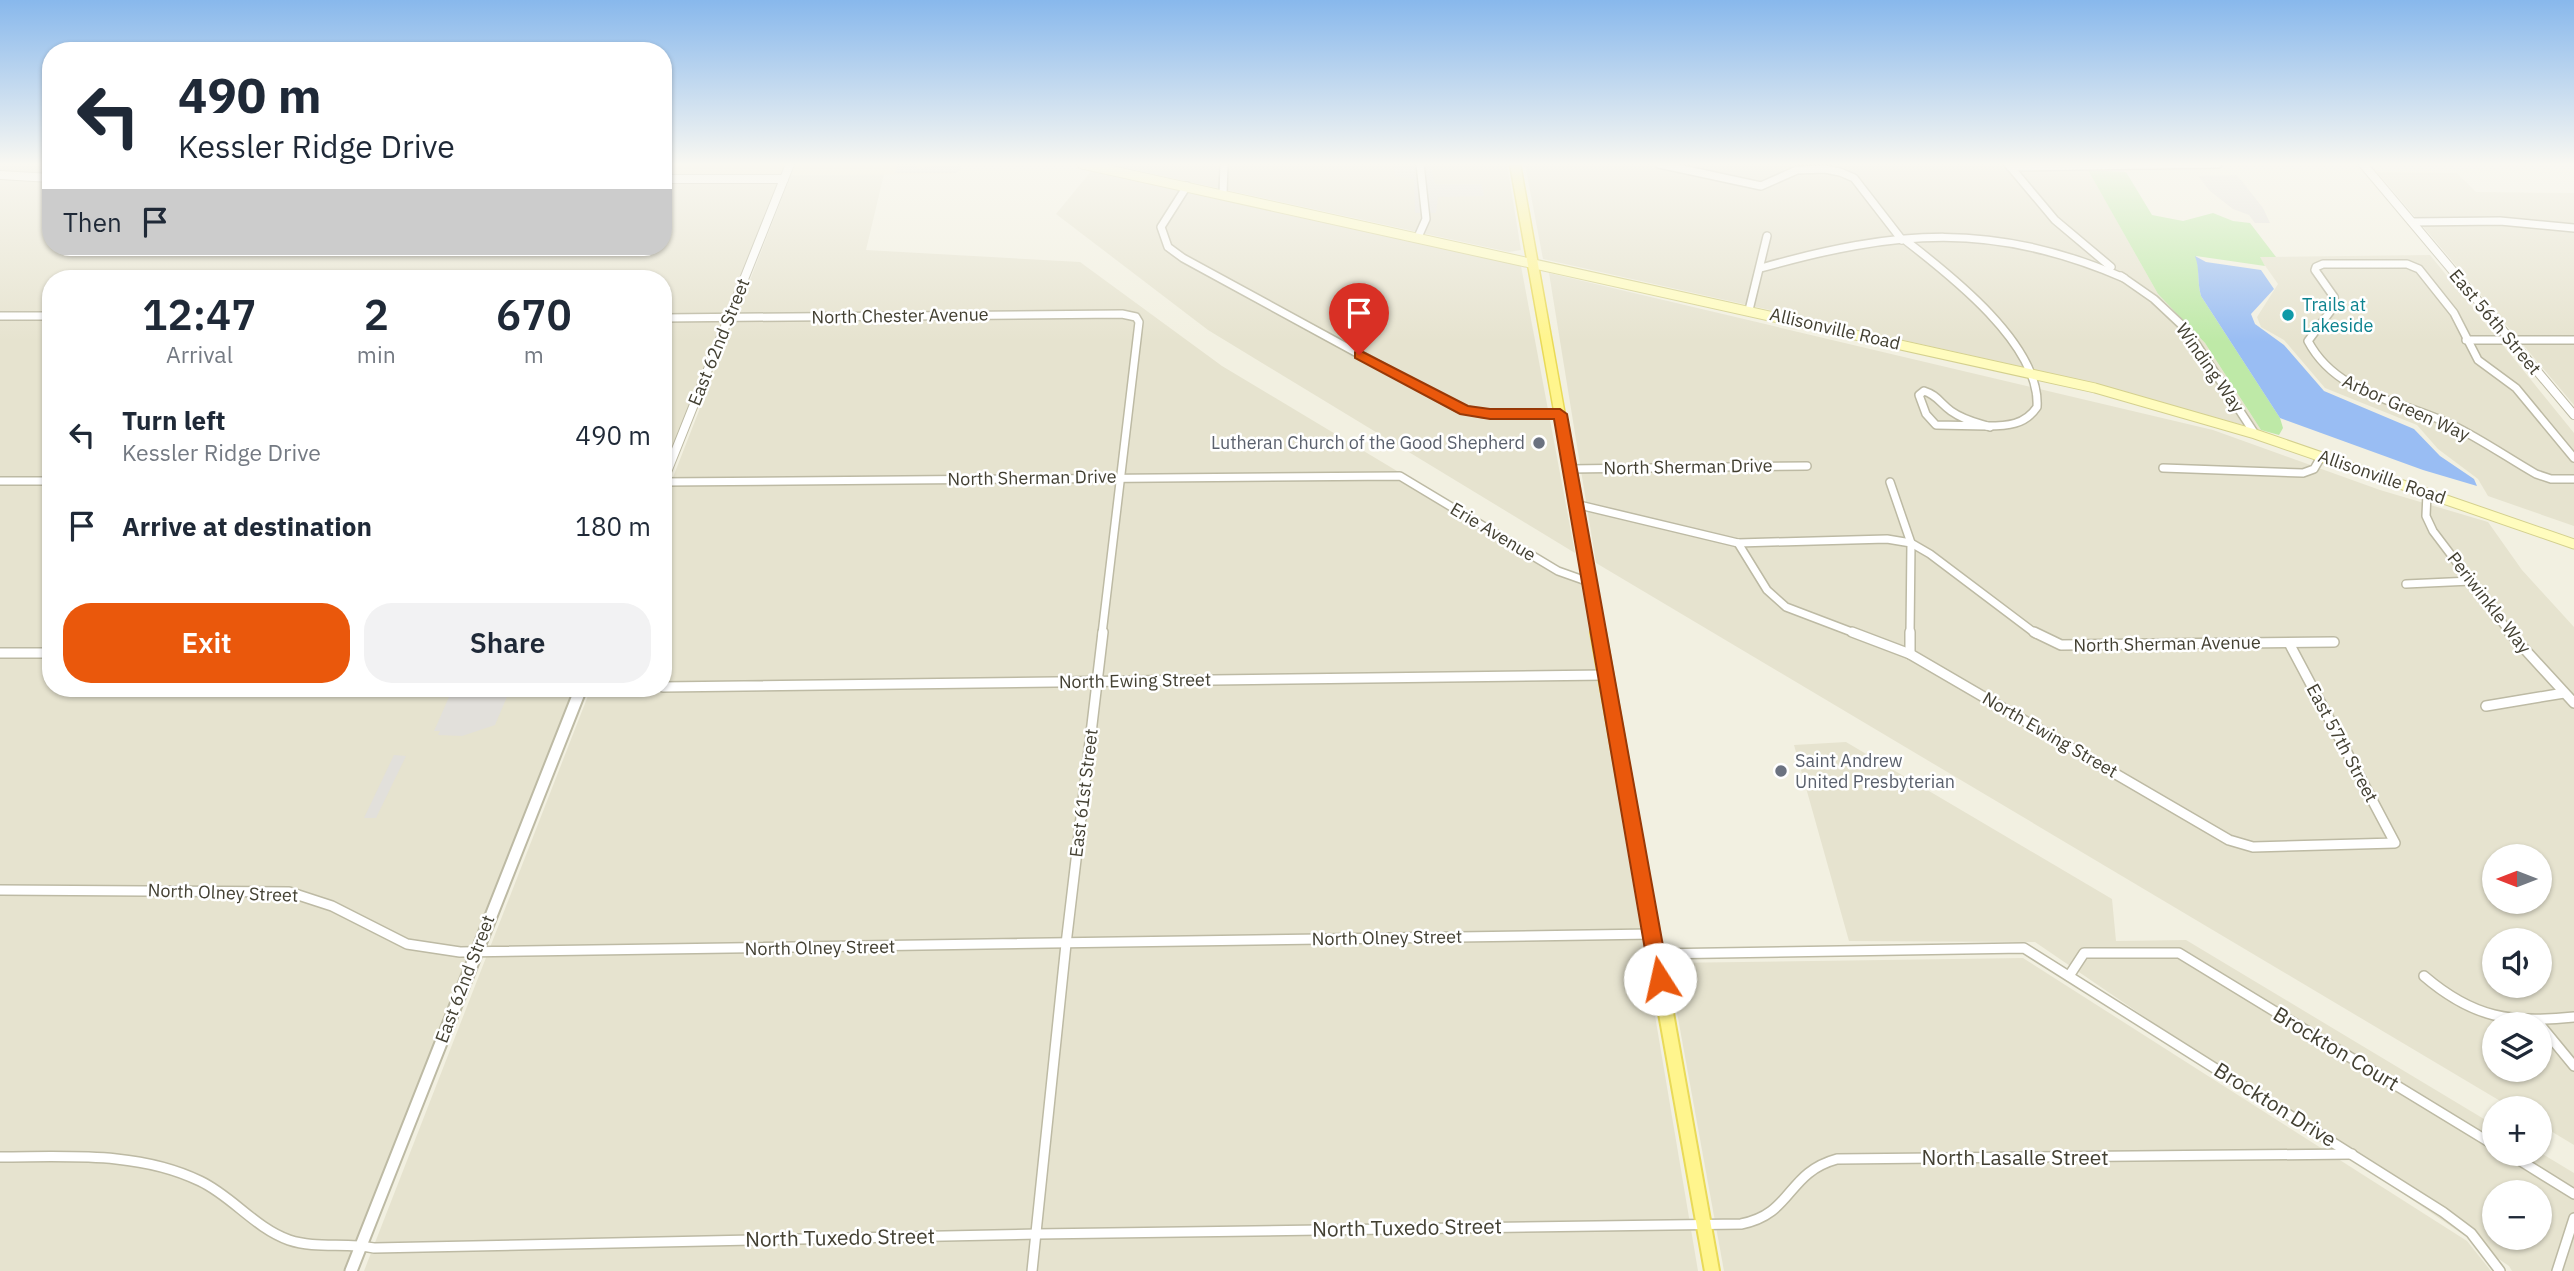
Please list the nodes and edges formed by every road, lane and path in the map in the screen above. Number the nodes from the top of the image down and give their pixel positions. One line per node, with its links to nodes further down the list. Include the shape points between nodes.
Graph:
1 (767, 223): 22 (street, East 62nd Street)
2 (1163, 223): 27 (street, via 1168,247 1183,258 1458,408 1485,414)
3 (1356, 223): 12 (main road, Allisonville Road)
4 (1424, 223): 12 (street)
5 (1525, 223): 14 (main road)
6 (1890, 223): 13 (street)
7 (2059, 223): 16 (street, Winding Way)
8 (2413, 223): 25 (street, East 56th Street)
9 (2522, 223): 10 (street)
10 (2574, 228)
11 (1767, 236): 15 (street)
12 (1418, 237): 14 (main road, Allisonville Road)
13 (1903, 240): 15 (street, via 1835,246); 16 (street, via 1978,237 2020,242 2073,255); 26 (street, via 1966,288 1995,317)
14 (1532, 262): 17 (main road, Allisonville Road); 27 (main road)
15 (1761, 268): 17 (street)
16 (2124, 278): 30 (street, Winding Way, via 2187,330)
17 (1749, 310): 26 (main road, Allisonville Road)
18 (0, 316): 19 (street)
19 (42, 316)
20 (1136, 317): 22 (street, North Chester Avenue); 38 (street, East 61st Street, via 1140,329)
21 (672, 318): 22 (street, North Chester Avenue)
22 (729, 318): 33 (street, East 62nd Street)
23 (2466, 340): 25 (street); 32 (street, via 2483,365 2516,388); 39 (street, Arbor Green Way, via 2454,313 2419,269 2407,264 2323,264 2315,268 2335,302 2308,340 2326,369 2339,379 2450,424 2536,474)
24 (2574, 340): 25 (street)
25 (2511, 341): 28 (street, East 56th Street)
26 (2029, 373): 29 (street, via 2038,400 2034,412 2018,423); 30 (main road, Allisonville Road)
27 (1560, 414): 36 (main road)
28 (2574, 415)
29 (1990, 426): 29 (street, via 1954,414 1933,393 1919,395 1934,425)
30 (2255, 435): 31 (main road, Allisonville Road)
31 (2321, 457): 35 (street, via 2314,468 2303,473); 44 (main road, Allisonville Road)
32 (2574, 458)
33 (672, 460)
34 (1807, 466): 36 (street, North Sherman Drive)
35 (2163, 468)
36 (1569, 469): 45 (main road)
37 (1400, 476): 38 (street, North Sherman Drive); 50 (street, Erie Avenue, via 1558,571)
38 (1121, 478): 42 (street, North Sherman Drive); 58 (street, East 61st Street)
39 (2571, 479)
40 (0, 481): 41 (street)
41 (42, 481)
42 (672, 482)
43 (1891, 482): 47 (street)
44 (2427, 493): 48 (main road, Allisonville Road); 49 (street, Periwinkle Way, via 2428,524)
45 (1575, 504): 46 (street, North Sherman Avenue); 50 (main road)
46 (1738, 543): 47 (street, North Sherman Avenue, via 1890,539); 56 (street, North Ewing Street, via 1767,590 1786,607)
47 (1911, 543): 53 (street, North Sherman Avenue, via 2038,635 2059,644); 56 (street)
48 (2574, 544)
49 (2471, 581): 51 (street); 60 (street, Periwinkle Way)
50 (1589, 582): 57 (main road)
51 (2406, 584)
52 (2334, 642): 53 (street, North Sherman Avenue)
53 (2289, 643): 64 (street, East 57th Street)
54 (0, 653): 55 (street)
55 (42, 653)
56 (1910, 654): 64 (street, North Ewing Street, via 2235,843 2255,847)
57 (1606, 675): 58 (street, North Ewing Street); 66 (main road)
58 (1097, 681): 59 (street, North Ewing Street); 67 (street, East 61st Street)
59 (672, 687)
60 (2564, 693): 62 (street, Periwinkle Way); 63 (street)
61 (577, 697): 68 (street, East 62nd Street)
62 (2574, 703)
63 (2486, 706)
64 (2395, 843)
65 (0, 890): 68 (street, North Olney Street, via 289,892 320,899 410,944 438,951)
66 (1652, 934): 67 (street, North Olney Street); 69 (main road)
67 (1066, 944): 68 (street, North Olney Street); 84 (street, East 61st Street)
68 (475, 952): 85 (street, East 62nd Street)
69 (1655, 954): 70 (street, via 2024,948); 83 (main road)
70 (2069, 976): 77 (street, Brockton Court, via 2084,953 2179,953); 78 (street, Brockton Drive)
71 (2424, 976): 72 (street, via 2444,994)
72 (2482, 1013)
73 (2574, 1017): 74 (street)
74 (2552, 1019)
75 (2552, 1039): 76 (street)
76 (2574, 1066)
77 (2482, 1138)
78 (2352, 1154): 83 (street, North Lasalle Street, via 1837,1159 1807,1170 1776,1211 1763,1219 1741,1224); 89 (street, Brockton Drive, via 2453,1218 2477,1239)
79 (0, 1157): 85 (street, North Tuxedo Street, via 149,1163 201,1181 290,1240)
80 (2529, 1166): 81 (street)
81 (2574, 1194)
82 (2574, 1218): 90 (street)
83 (1703, 1223): 84 (street, North Tuxedo Street); 88 (main road)
84 (1037, 1234): 85 (street, North Tuxedo Street, via 374,1248); 87 (street, East 61st Street)
85 (362, 1244): 86 (street, East 62nd Street)
86 (351, 1271)
87 (1032, 1271)
88 (1712, 1271)
89 (2500, 1271)
90 (2557, 1271)

